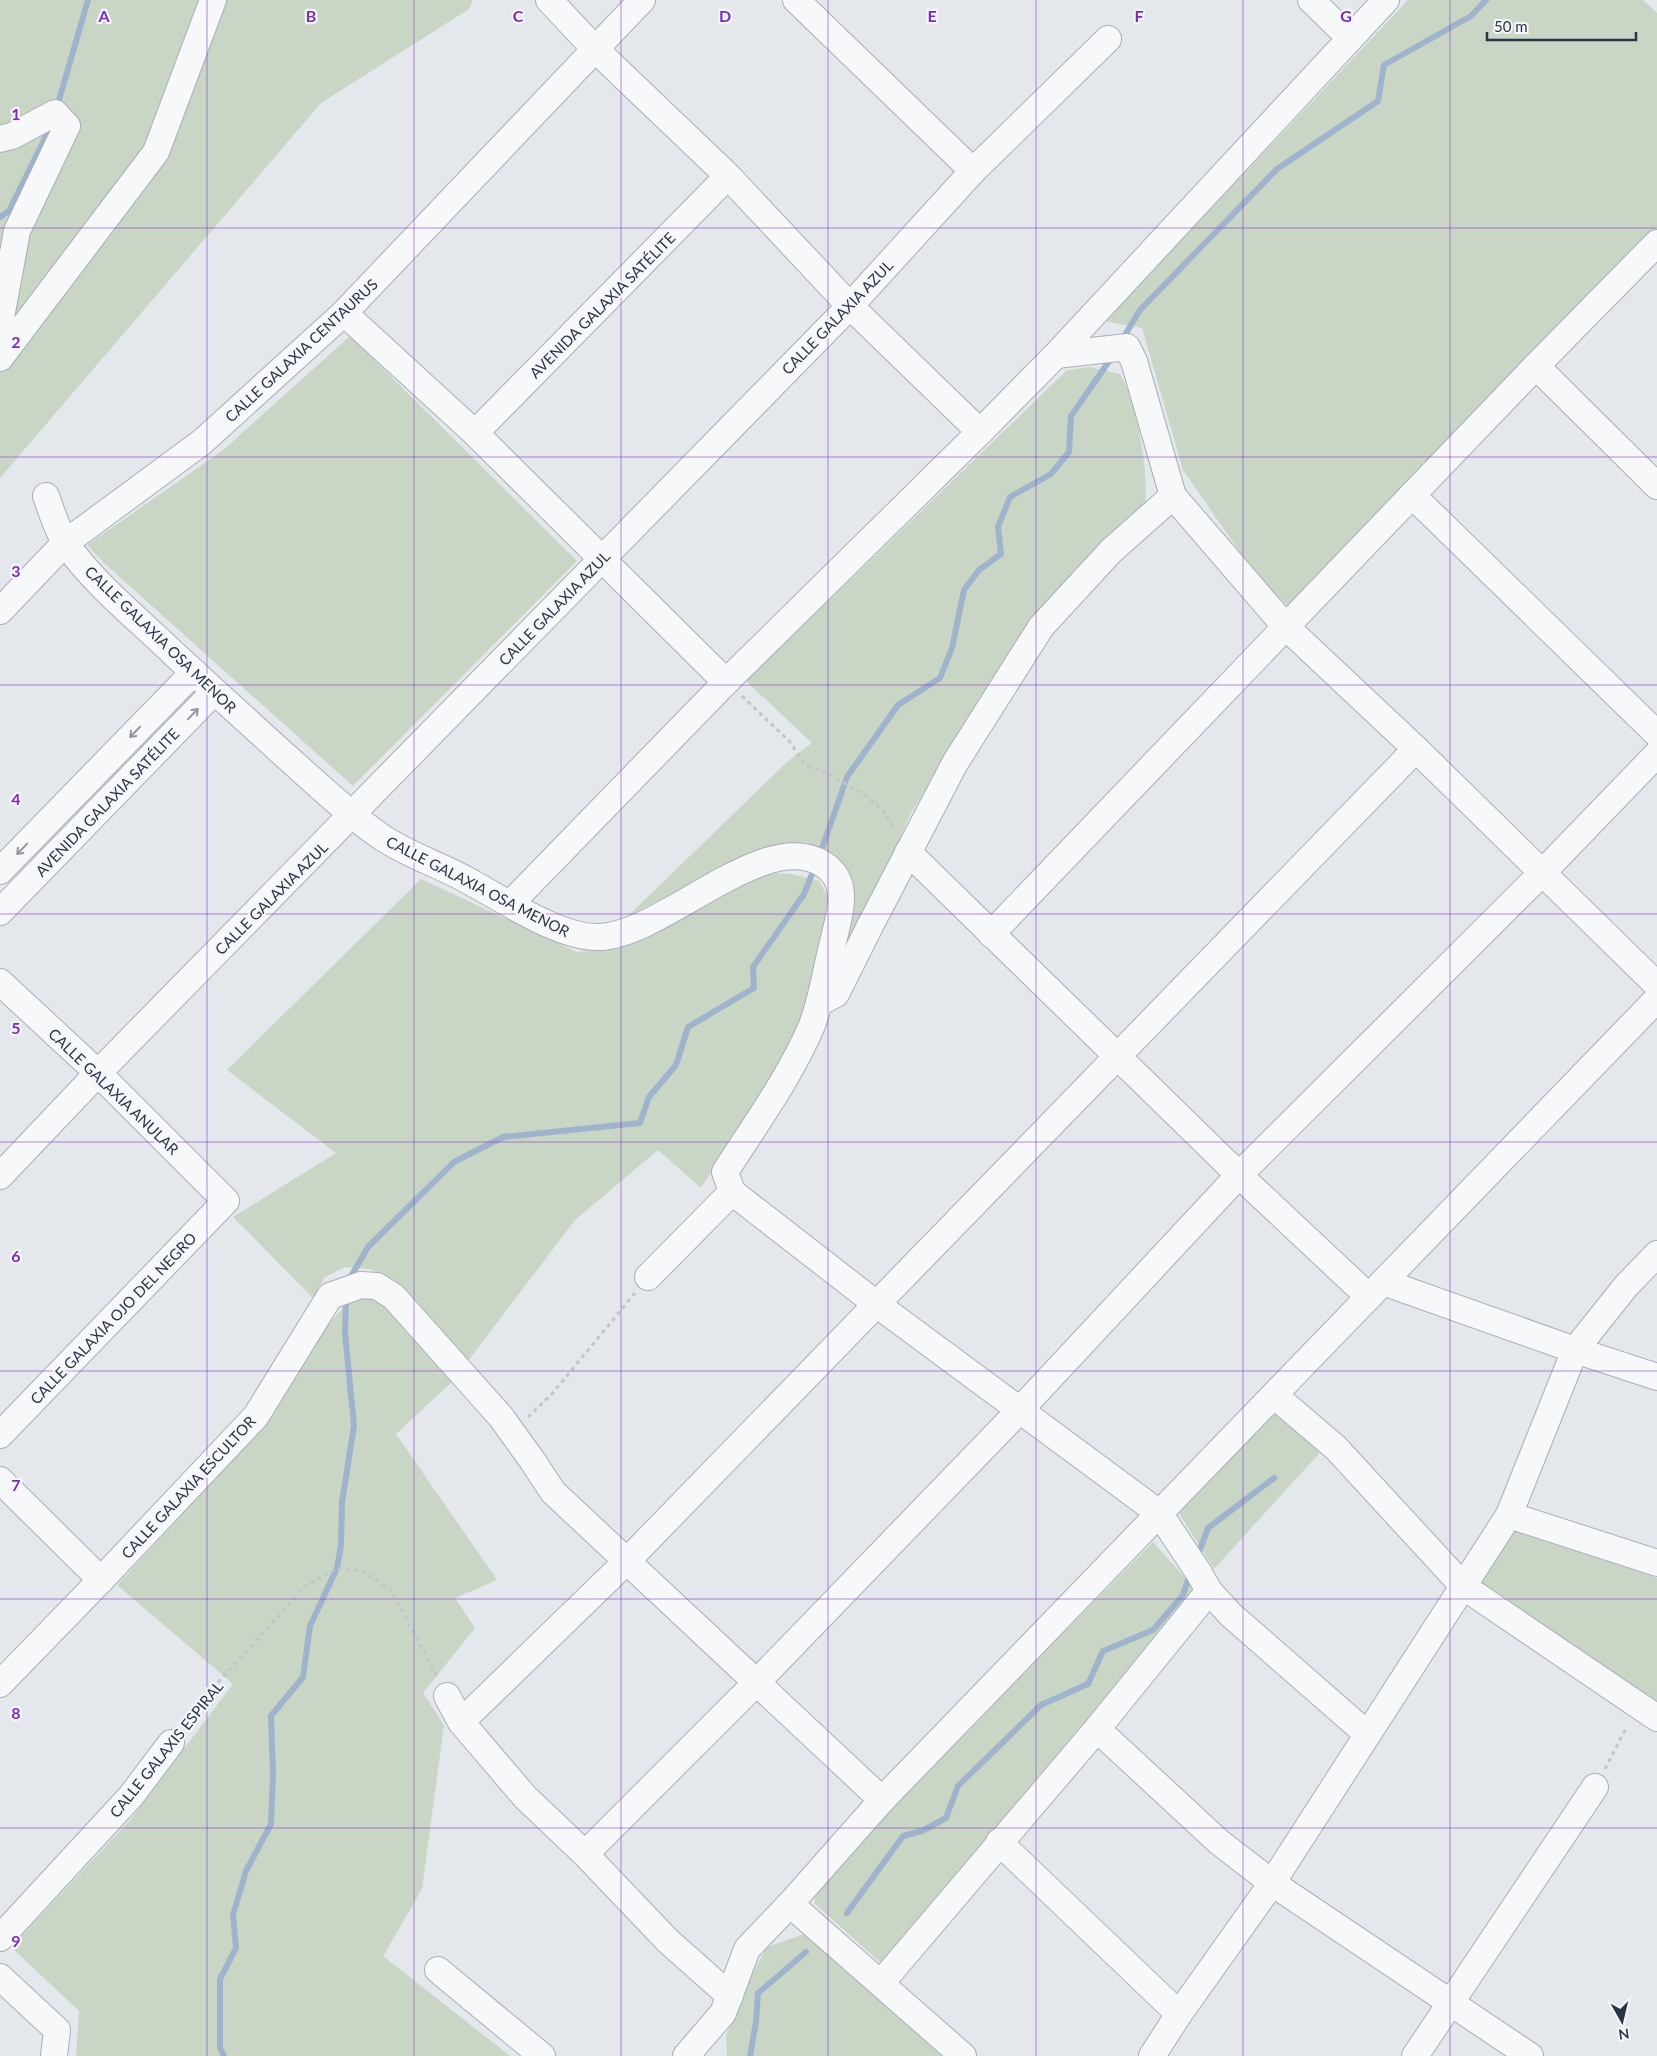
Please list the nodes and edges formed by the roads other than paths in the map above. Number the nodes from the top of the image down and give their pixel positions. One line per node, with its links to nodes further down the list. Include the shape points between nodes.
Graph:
1 (213, 0): 18 (street, via 156,152)
2 (549, 0): 9 (street)
3 (642, 0): 9 (street, CALLE GALAXIA CENTAURUS)
4 (796, 0): 11 (street)
5 (1311, 0): 7 (street)
6 (1386, 0): 7 (street)
7 (1350, 38): 17 (street)
8 (1108, 39): 11 (street, CALLE GALAXIA AZUL)
9 (595, 49): 12 (street); 15 (street, CALLE GALAXIA CENTAURUS)
10 (0, 139): 16 (street, via 55,113 66,126 16,231)
11 (973, 170): 14 (street, CALLE GALAXIA AZUL)
12 (728, 176): 14 (street); 21 (street, AVENIDA GALAXIA SATÉLITE)
13 (1657, 243): 19 (street)
14 (850, 306): 20 (street); 27 (street, CALLE GALAXIA AZUL)
15 (344, 313): 21 (street); 26 (street, CALLE GALAXIA CENTAURUS, via 202,442)
16 (0, 323)
17 (1056, 355): 20 (street); 25 (street, via 1127,347 1134,361)
18 (0, 358)
19 (1536, 366): 22 (street); 23 (street)
20 (980, 432): 31 (street)
21 (475, 433): 27 (street)
22 (1657, 486)
23 (1412, 495): 29 (street); 33 (street)
24 (46, 496): 26 (street, CALLE GALAXIA OSA MENOR)
25 (1173, 496): 29 (street); 37 (street, via 1111,551 1041,627 955,763)
26 (65, 543): 28 (street, CALLE GALAXIA CENTAURUS); 30 (street, CALLE GALAXIA OSA MENOR, via 107,591)
27 (602, 558): 31 (street); 36 (street, CALLE GALAXIA AZUL)
28 (0, 611)
29 (1285, 626): 34 (street); 42 (street)
30 (194, 672): 32 (street, CALLE GALAXIA OSA MENOR); 38 (street, AVENIDA GALAXIA SATÉLITE, one-way to 38)
31 (726, 682): 40 (street)
32 (214, 692): 36 (street, CALLE GALAXIA OSA MENOR); 41 (street, AVENIDA GALAXIA SATÉLITE, one-way to 32)
33 (1657, 734)
34 (1416, 750): 39 (street); 47 (street)
35 (1657, 754): 39 (street)
36 (352, 816): 40 (street, CALLE GALAXIA OSA MENOR, via 383,838); 48 (street, CALLE GALAXIA AZUL)
37 (908, 852): 42 (street); 46 (street, via 836,994)
38 (0, 871)
39 (1542, 872): 44 (street); 49 (street)
40 (510, 904): 46 (street, CALLE GALAXIA OSA MENOR, via 579,936 601,937 630,932 749,868 788,855 808,857 826,865 838,879 842,893)
41 (0, 912)
42 (991, 934): 47 (street)
43 (0, 982): 48 (street, CALLE GALAXIA ANULAR)
44 (1657, 985)
45 (1657, 999): 55 (street)
46 (819, 1003): 51 (street, CALLE GALAXIA OSA MENOR, via 793,1063 725,1172)
47 (1116, 1056): 49 (street); 56 (street)
48 (98, 1073): 50 (street, CALLE GALAXIA AZUL); 52 (street, CALLE GALAXIA ANULAR)
49 (1239, 1175): 55 (street); 60 (street)
50 (0, 1176)
51 (732, 1192): 54 (street); 56 (street)
52 (226, 1202): 61 (street, CALLE GALAXIA OJO DEL NEGRO)
53 (1657, 1254): 57 (street, via 1626,1286)
54 (648, 1277)
55 (1376, 1289): 57 (street); 59 (street)
56 (875, 1303): 60 (street); 65 (street)
57 (1575, 1350): 58 (street); 64 (street)
58 (1657, 1377)
59 (1274, 1395): 63 (street); 68 (street, via 1336,1448)
60 (1020, 1410): 63 (street); 70 (street)
61 (0, 1435)
62 (0, 1480): 67 (street)
63 (1159, 1513): 69 (street); 79 (street)
64 (1509, 1515): 66 (street); 68 (street)
65 (626, 1562): 67 (street, CALLE GALAXIA ESCULTOR, via 553,1492 501,1417 394,1297 378,1286 361,1285 330,1296 256,1416); 70 (street); 74 (street)
66 (1657, 1563)
67 (101, 1580): 71 (street, CALLE GALAXIA ESCULTOR)
68 (1464, 1587): 73 (street); 76 (street)
69 (1209, 1591): 75 (street); 76 (street, via 1231,1615)
70 (756, 1683): 79 (street); 81 (street)
71 (0, 1684)
72 (447, 1696): 74 (street)
73 (1648, 1712)
74 (461, 1722): 81 (street, via 525,1797)
75 (1097, 1729): 80 (street); 82 (street, via 1219,1842)
76 (1367, 1734): 82 (street)
77 (171, 1743): 84 (street, CALLE GALAXIS ESPIRAL, via 131,1796)
78 (1596, 1787): 89 (street)
79 (882, 1800): 83 (street)
80 (999, 1842): 87 (street); 90 (street)
81 (585, 1854): 88 (street, via 668,1941)
82 (1272, 1883): 89 (street); 90 (street)
83 (790, 1904): 87 (street); 88 (street, via 747,1948)
84 (0, 1938)
85 (438, 1970): 92 (street)
86 (0, 1977): 91 (street, via 57,2030)
87 (881, 1983): 94 (street)
88 (730, 1996): 93 (street, via 723,2014)
89 (1451, 2002): 96 (street); 97 (street)
90 (1179, 2014): 95 (street)
91 (54, 2056)
92 (542, 2056)
93 (686, 2056)
94 (962, 2056)
95 (1152, 2056)
96 (1415, 2056)
97 (1530, 2056)

